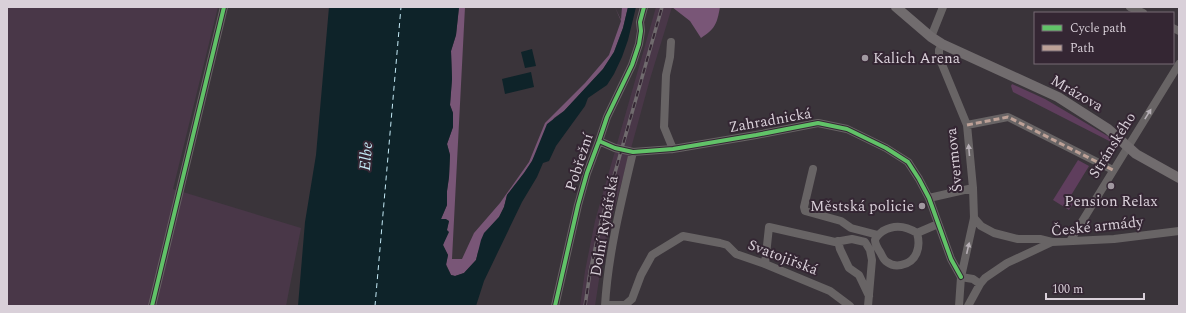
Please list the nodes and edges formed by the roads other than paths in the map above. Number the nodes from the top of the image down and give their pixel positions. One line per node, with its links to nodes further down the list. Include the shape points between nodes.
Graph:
1 (224, 7): 34 (street)
2 (644, 7): 13 (street, Pobřežní, via 639,44 632,65 607,117)
3 (896, 7): 7 (main road)
4 (943, 7): 7 (street)
5 (1130, 7): 6 (street)
6 (1141, 12)
7 (931, 37): 9 (main road, Mrázova)
8 (671, 42): 15 (street, via 666,75 664,126)
9 (942, 44): 12 (street, Švermova, via 939,57); 14 (main road, Mrázova, via 1058,97 1108,129)
10 (1179, 64): 11 (street, Stránského)
11 (1176, 73): 14 (street, Stránského, one-way to 11)
12 (967, 125): 18 (street, via 1008,117); 20 (street, Švermova, one-way to 12)
13 (599, 141): 16 (street, Zahradnická); 36 (street, Pobřežní, via 579,199)
14 (1127, 147): 18 (street, Stránského); 19 (main road, Mrázova)
15 (673, 150): 16 (street, Zahradnická); 21 (street, Zahradnická, via 818,123 847,129 908,162)
16 (633, 152): 35 (street, Dolní Rybářská, via 619,211)
17 (813, 169): 26 (street, via 804,207 806,211)
18 (1114, 170): 28 (street, Stránského)
19 (1179, 178)
20 (973, 188): 21 (street); 22 (street, Švermova)
21 (929, 198): 23 (street, Zahradnická)
22 (974, 218): 29 (street, via 981,226 994,233 1018,239 1040,238); 31 (street, Švermova, one-way to 22)
23 (938, 224): 25 (street); 31 (street, Zahradnická)
24 (1179, 231): 28 (street, České armády, via 1114,239)
25 (917, 234): 26 (street, via 911,229 898,226); 26 (street, via 919,241 915,257 907,263 897,265 885,261 876,244)
26 (878, 235)
27 (838, 241): 30 (street, via 769,227); 33 (street, via 849,268 859,275); 33 (street, via 852,239 865,242 870,250 872,260)
28 (1070, 241): 29 (street, České armády)
29 (1052, 242): 32 (street, České armády, via 1007,263)
30 (765, 264): 35 (street, Svatojiřská, via 736,254 727,245 682,236 652,255 632,299 626,305); 37 (street, Svatojiřská, via 830,291)
31 (961, 277): 32 (street, via 973,279); 39 (street, Švermova)
32 (980, 284): 40 (street)
33 (869, 296): 38 (street)
34 (152, 304)
35 (605, 305)
36 (555, 306)
37 (850, 306)
38 (868, 306)
39 (959, 306)
40 (968, 306)

